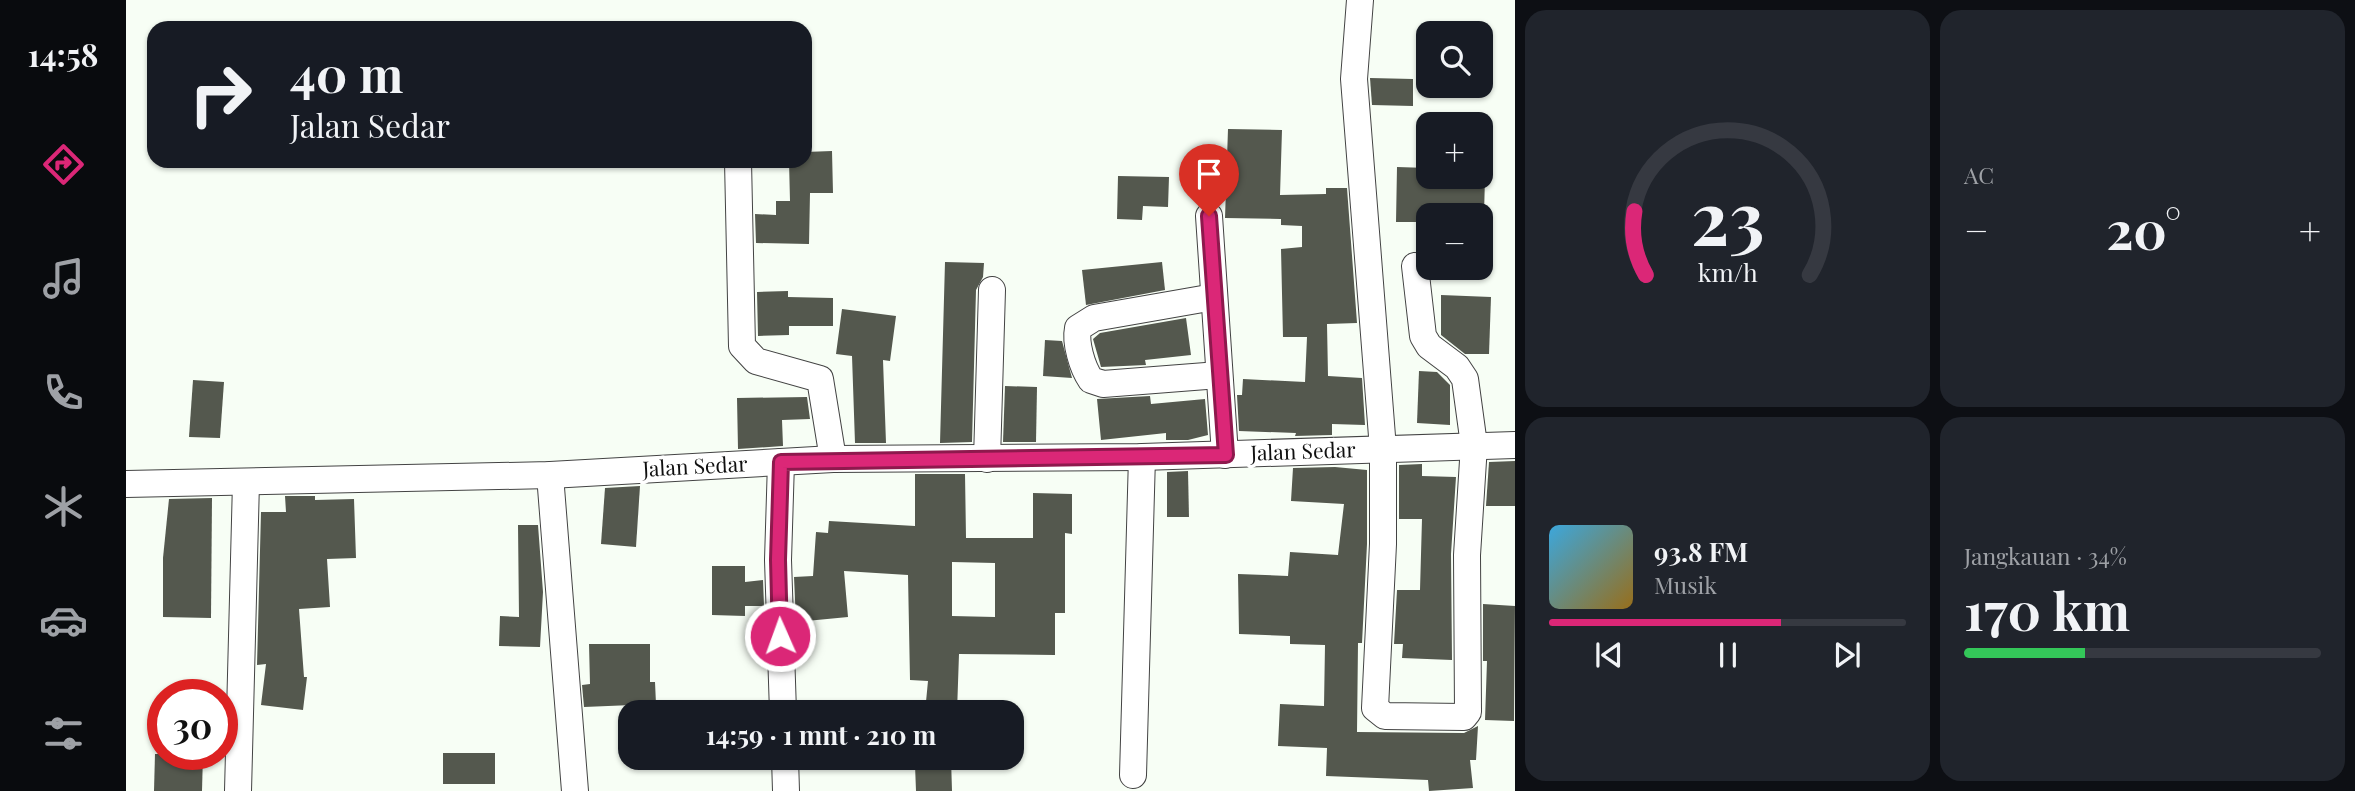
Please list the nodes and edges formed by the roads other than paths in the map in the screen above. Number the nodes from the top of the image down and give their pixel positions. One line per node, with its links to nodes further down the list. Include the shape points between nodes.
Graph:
1 (1360, 0): 10 (street, via 1354,79)
2 (738, 168): 13 (street, via 742,346 756,361 820,380)
3 (1209, 216): 6 (street)
4 (1415, 266): 8 (street, via 1423,336 1465,379)
5 (992, 290): 14 (street)
6 (1214, 297): 7 (street); 7 (street, via 1094,318 1077,328 1076,337 1090,380 1103,384)
7 (1219, 374): 11 (street)
8 (1474, 445): 9 (street, Jalan Sedar); 10 (street, Jalan Sedar); 10 (street, via 1466,555 1468,712 1464,717 1385,716 1376,708)
9 (1515, 445)
10 (1383, 449): 11 (street, Jalan Sedar)
11 (1226, 455): 12 (street, Jalan Sedar)
12 (1142, 457): 14 (street, Jalan Sedar); 21 (street)
13 (833, 459): 14 (street, Jalan Sedar); 15 (street, Jalan Sedar)
14 (987, 459)
15 (781, 462): 16 (street, Jalan Sedar); 19 (street, via 778,560)
16 (550, 475): 17 (street, Jalan Sedar); 23 (street)
17 (246, 482): 18 (street, Jalan Sedar); 22 (street)
18 (126, 484)
19 (783, 700)
20 (785, 770): 24 (street)
21 (1133, 775)
22 (238, 791)
23 (575, 791)
24 (786, 791)

